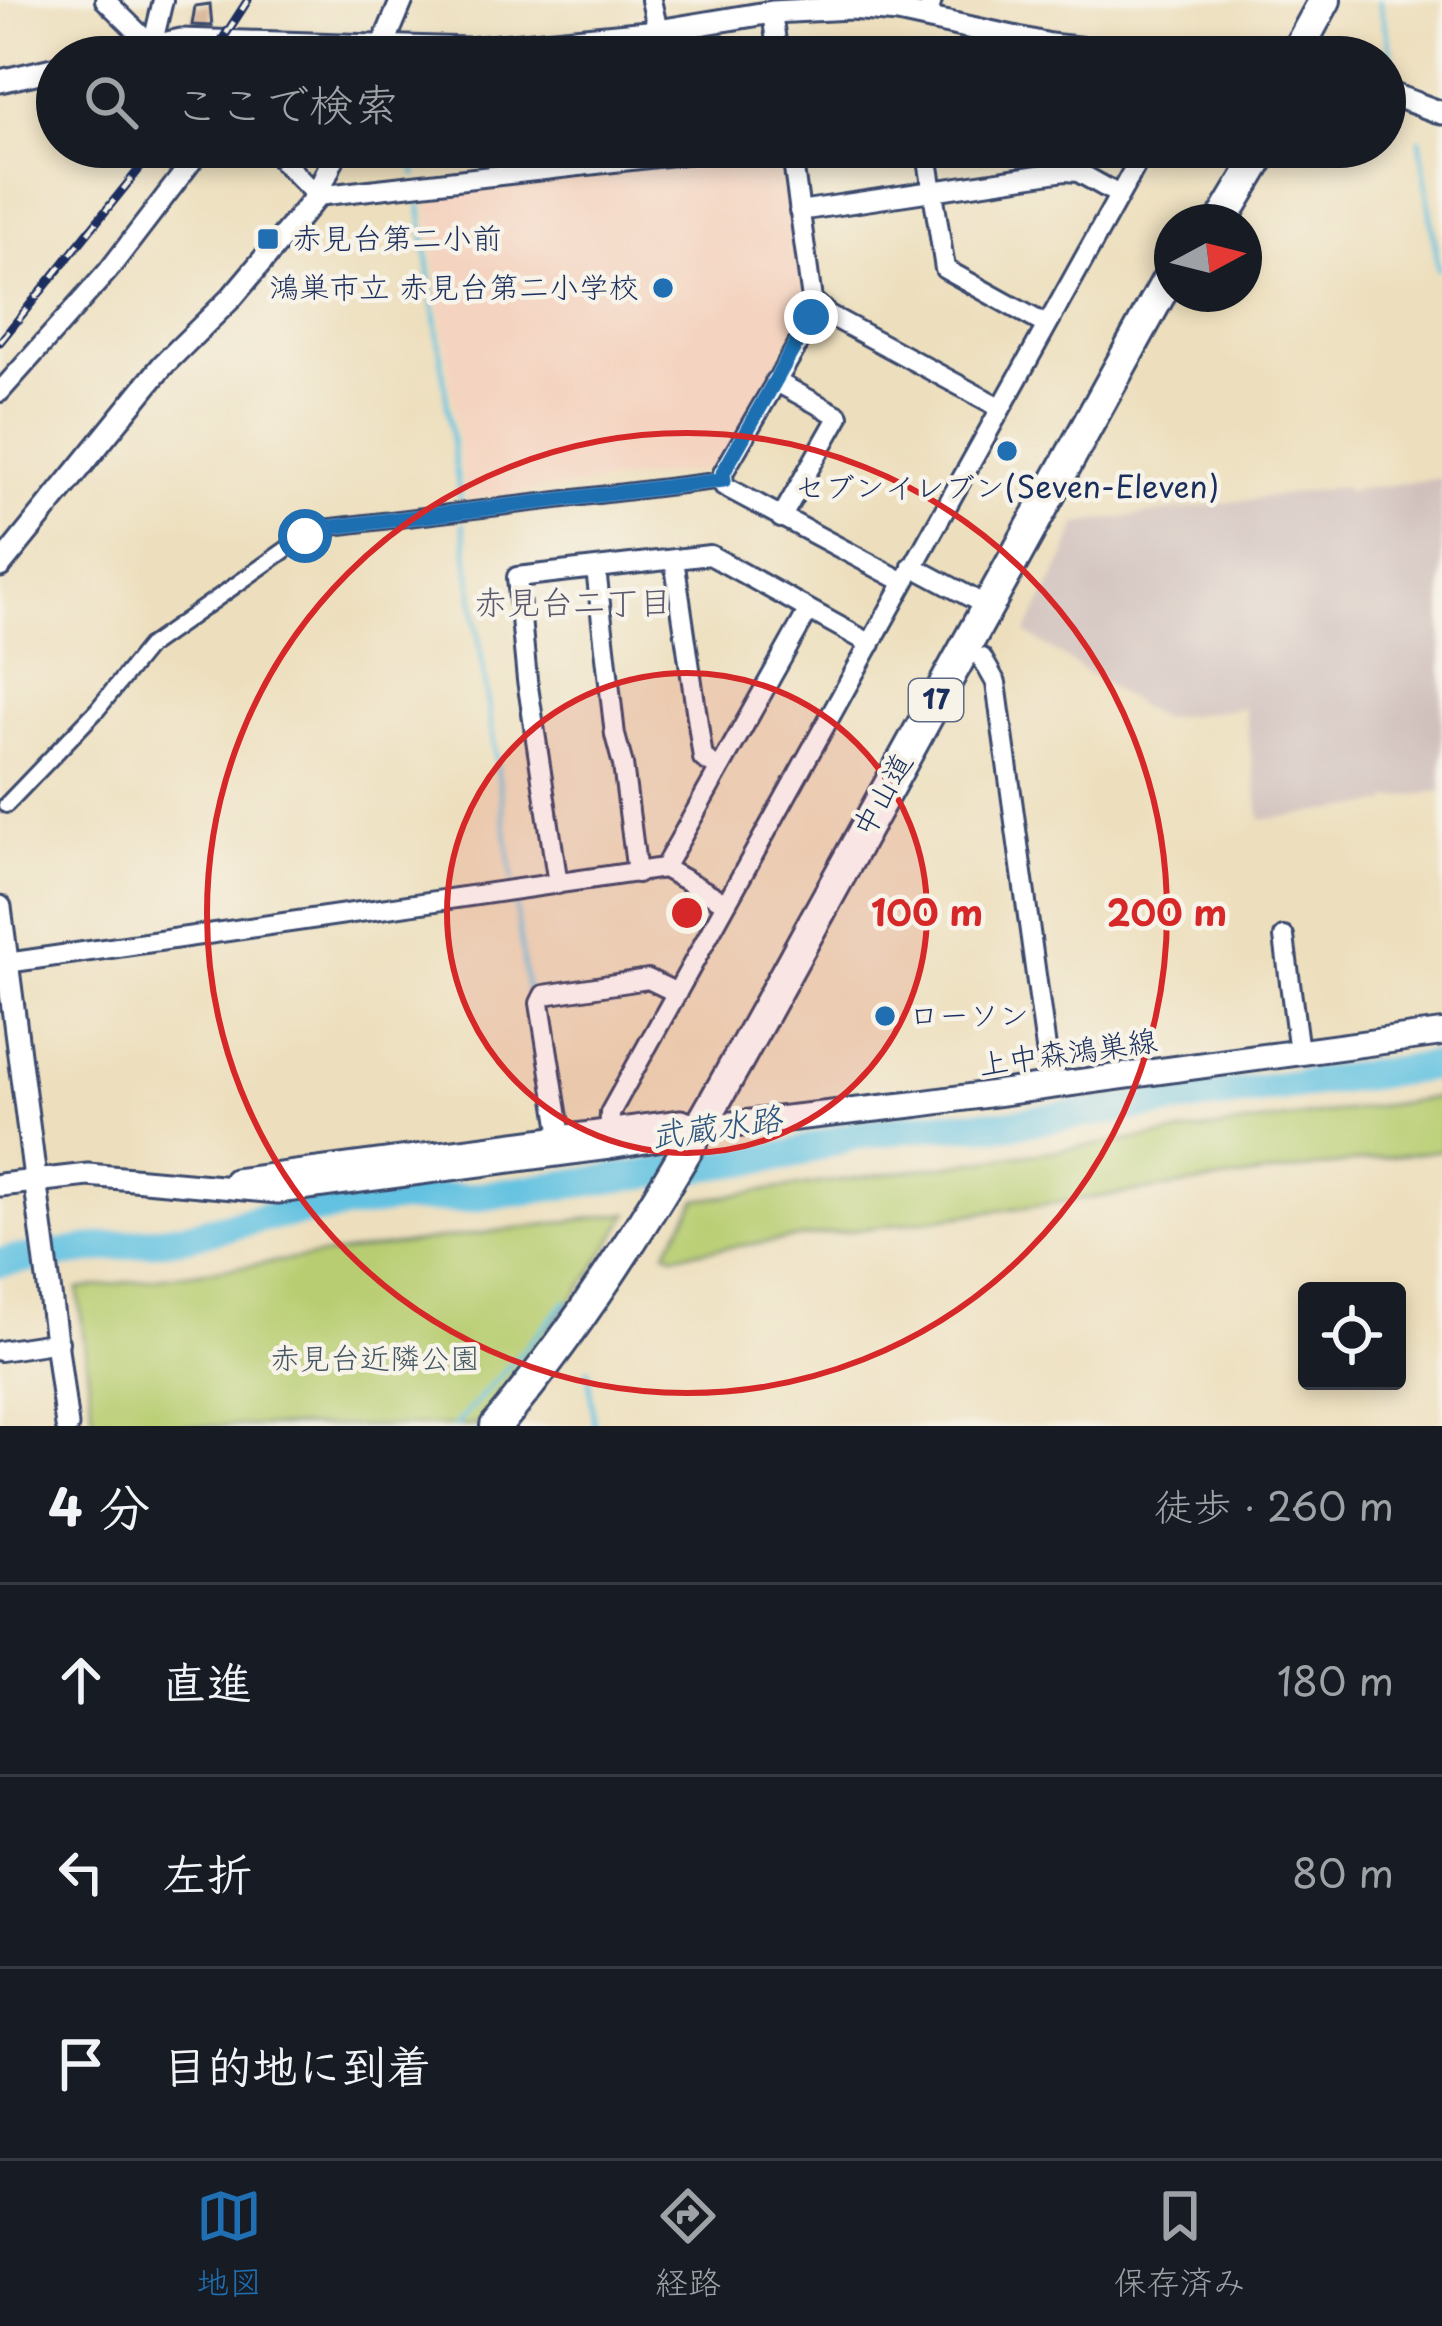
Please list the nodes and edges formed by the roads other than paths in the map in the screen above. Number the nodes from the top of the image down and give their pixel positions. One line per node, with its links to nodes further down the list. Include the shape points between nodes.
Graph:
1 (104, 0): 10 (street)
2 (164, 0): 11 (street)
3 (402, 0): 12 (street)
4 (651, 0): 9 (street)
5 (1325, 0): 16 (highway)
6 (1347, 0): 17 (highway)
7 (930, 9): 8 (street); 15 (street)
8 (772, 12): 9 (street); 14 (street)
9 (658, 32): 13 (street)
10 (142, 36)
11 (155, 36)
12 (386, 36)
13 (614, 36)
14 (775, 36)
15 (1006, 36)
16 (1305, 36)
17 (1329, 36)
18 (36, 73): 19 (street)
19 (0, 81)
20 (1406, 100): 21 (street)
21 (1442, 113)
22 (187, 168): 44 (street)
23 (289, 168): 35 (street)
24 (329, 168): 35 (street)
25 (561, 168): 35 (street)
26 (794, 168): 38 (street)
27 (929, 168): 33 (street)
28 (1064, 168): 32 (street)
29 (1134, 168): 34 (street)
30 (1231, 168): 36 (highway)
31 (1253, 168): 37 (highway)
32 (1065, 171): 33 (street); 34 (street)
33 (932, 191): 38 (street); 42 (street, via 945,269)
34 (1119, 195): 42 (street)
35 (317, 196): 49 (street, via 173,353)
36 (1210, 204)
37 (1232, 204)
38 (799, 211): 40 (street)
39 (1154, 305): 52 (highway, 中山道 / 17)
40 (819, 308): 43 (street); 45 (street)
41 (1170, 312): 55 (highway, 中山道 / 17)
42 (1046, 325): 45 (street)
43 (775, 381): 46 (street); 47 (street, via 838,416)
44 (0, 392)
45 (1001, 407): 51 (street)
46 (724, 480): 47 (street); 57 (street, via 453,510 305,536 148,647)
47 (781, 518): 51 (street)
48 (674, 560): 50 (street); 53 (street, via 710,555); 56 (street, via 703,758)
49 (0, 566)
50 (596, 569): 59 (street); 60 (street, via 517,578)
51 (908, 574): 52 (street); 54 (street)
52 (987, 607): 69 (highway, 中山道 / 17)
53 (808, 610): 54 (street); 56 (street)
54 (871, 644): 61 (street)
55 (982, 658): 68 (street, via 996,683); 69 (highway, 中山道 / 17)
56 (719, 768): 58 (street)
57 (6, 805)
58 (664, 868): 59 (street); 61 (street)
59 (638, 873): 60 (street)
60 (558, 884): 64 (street)
61 (726, 903): 65 (street)
62 (0, 907): 64 (street)
63 (1284, 938): 67 (street)
64 (4, 963): 74 (street)
65 (677, 993): 70 (street, via 648,979 544,995); 71 (street, via 610,1113)
66 (1442, 1033): 67 (main road, 上中森鴻巣線)
67 (1299, 1052): 68 (main road, 上中森鴻巣線)
68 (1051, 1085): 69 (main road, 上中森鴻巣線)
69 (706, 1136): 71 (street); 75 (highway, 中山道 / 17)
70 (562, 1137): 71 (street); 72 (street)
71 (608, 1139): 72 (street, via 278,1192)
72 (210, 1183): 74 (street, via 88,1175)
73 (0, 1185): 74 (street)
74 (39, 1186): 76 (street)
75 (674, 1189): 79 (highway, 中山道 / 17); 80 (highway, 中山道 / 17, via 626,1284)
76 (59, 1342): 77 (street); 78 (street)
77 (0, 1351)
78 (67, 1426)
79 (496, 1426)
80 (519, 1426)

